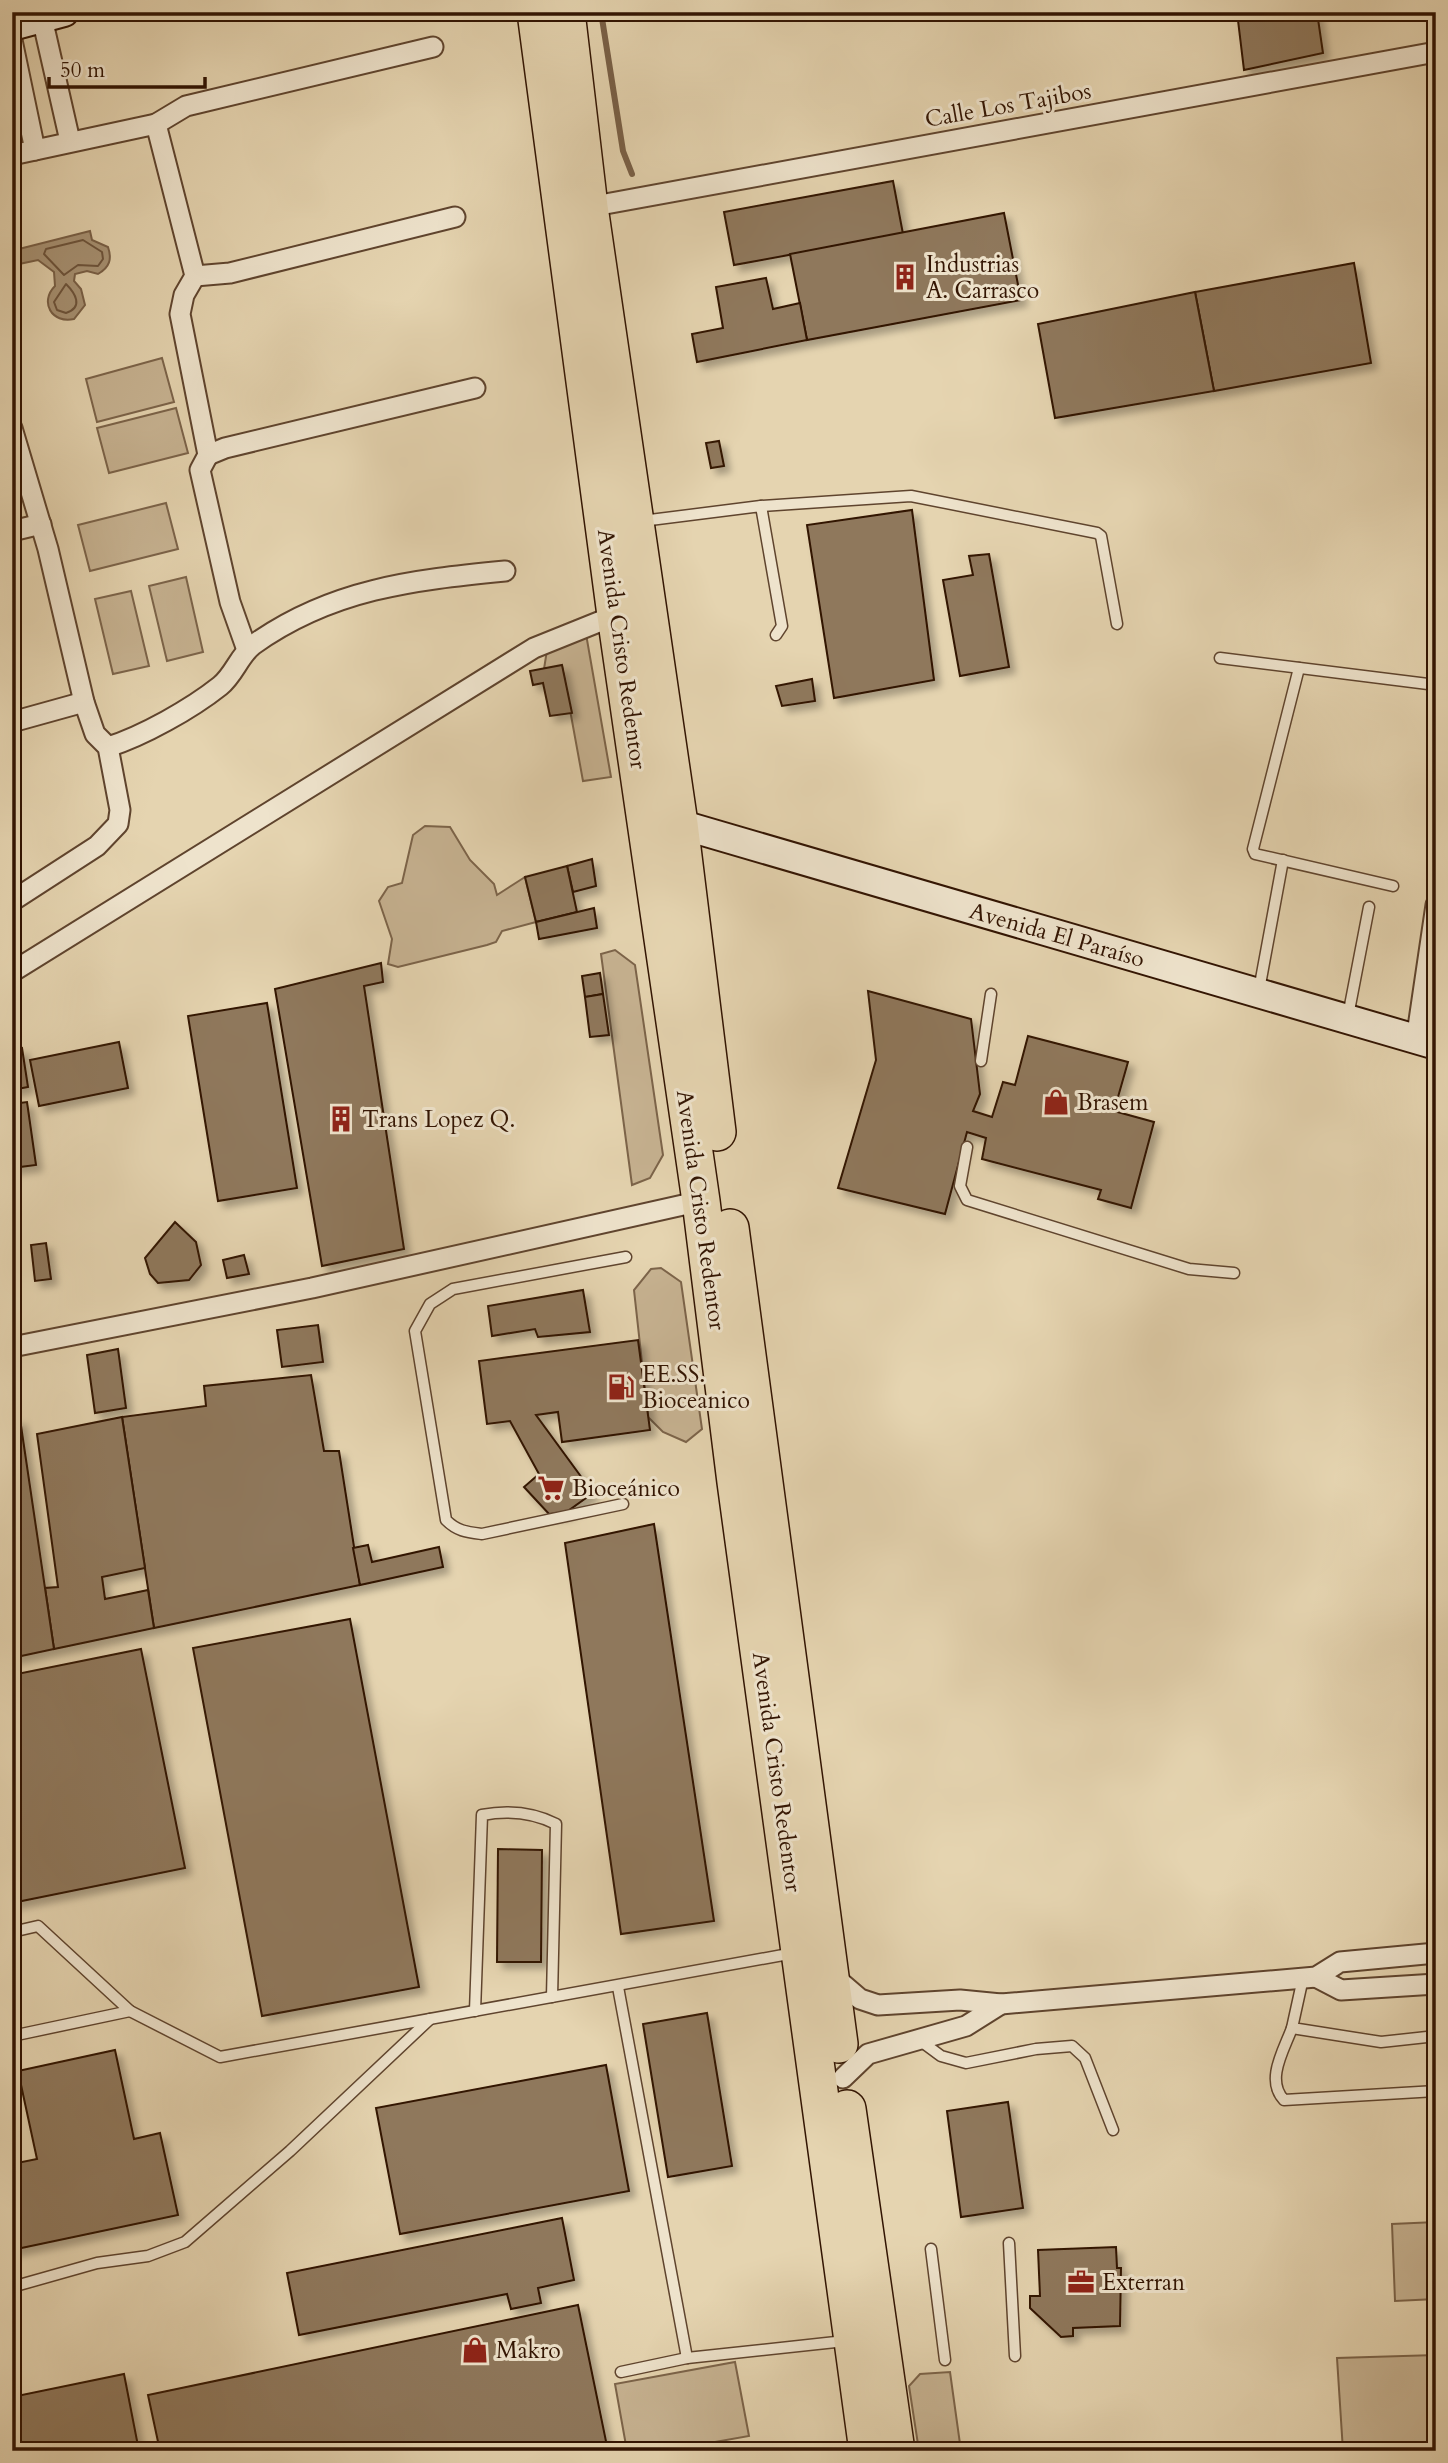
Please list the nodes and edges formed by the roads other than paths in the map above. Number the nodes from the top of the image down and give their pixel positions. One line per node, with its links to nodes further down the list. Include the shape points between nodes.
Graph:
1 (536, 12): 23 (highway, Avenida Cristo Redentor)
2 (566, 12): 12 (highway, Avenida Cristo Redentor)
3 (53, 15): 4 (street); 9 (street)
4 (12, 26)
5 (12, 40): 10 (street)
6 (432, 47): 8 (street, via 186,106)
7 (1436, 52): 12 (street, Calle Los Tajibos)
8 (156, 124): 9 (street); 14 (street)
9 (70, 141): 10 (street)
10 (35, 150): 11 (street)
11 (12, 155)
12 (589, 207): 19 (highway, Avenida Cristo Redentor)
13 (456, 217): 14 (street, via 230,273)
14 (195, 276): 17 (street, via 180,314)
15 (475, 387): 17 (street)
16 (12, 428): 20 (street)
17 (208, 455): 26 (street, via 200,470 207,510)
18 (761, 506): 19 (lane); 24 (lane, via 911,496 1097,533); 25 (lane, via 782,626)
19 (635, 522): 33 (highway, Avenida Cristo Redentor)
20 (41, 524): 21 (street); 30 (street)
21 (12, 531)
22 (505, 571): 26 (street, via 432,579 333,600)
23 (616, 615): 40 (street, via 534,648); 47 (highway, Avenida Cristo Redentor)
24 (1117, 624)
25 (776, 635)
26 (247, 650): 32 (street, via 222,685 127,741)
27 (1220, 658): 28 (lane)
28 (1299, 668): 29 (lane); 34 (lane, via 1253,849 1257,856)
29 (1436, 685)
30 (84, 702): 31 (street); 32 (street, via 95,734)
31 (12, 722)
32 (108, 747): 36 (street, via 120,810 118,824 97,846)
33 (679, 824): 41 (street, Avenida El Paraíso); 55 (highway, Avenida Cristo Redentor)
34 (1283, 860): 35 (lane); 41 (lane)
35 (1393, 886)
36 (12, 901)
37 (1436, 905): 39 (street)
38 (1369, 907): 43 (lane)
39 (1434, 926): 44 (street)
40 (12, 972)
41 (1258, 994): 43 (street, Avenida El Paraíso)
42 (991, 995): 45 (lane)
43 (1347, 1020): 44 (street, Avenida El Paraíso)
44 (1426, 1043)
45 (981, 1060)
46 (967, 1147): 49 (lane, via 960,1186 967,1200 1189,1269)
47 (701, 1201): 50 (street, via 312,1288); 53 (highway, Avenida Cristo Redentor)
48 (626, 1257): 51 (lane, via 453,1289 430,1304 415,1331 446,1520 453,1527 482,1534)
49 (1234, 1273)
50 (12, 1347)
51 (623, 1504)
52 (12, 1932): 61 (lane, via 38,1926)
53 (802, 1952): 58 (lane); 74 (highway, Avenida Cristo Redentor)
54 (1436, 1953): 56 (street, via 1340,1962)
55 (831, 1974): 60 (street, via 860,1999 878,2005 960,2000); 68 (highway, Avenida Cristo Redentor)
56 (1309, 1978): 57 (street, via 1341,1990); 60 (street); 64 (lane)
57 (1436, 1984)
58 (618, 1987): 59 (lane); 76 (lane)
59 (552, 1997): 62 (lane); 62 (lane, via 556,1824 539,1816 502,1811 482,1815)
60 (1001, 2004): 67 (street, via 966,2026)
61 (130, 2011): 63 (lane, via 220,2057); 65 (lane)
62 (475, 2011): 63 (lane)
63 (430, 2019): 73 (lane, via 185,2242 148,2256 97,2263)
64 (1292, 2028): 66 (lane, via 1381,2042); 69 (lane, via 1274,2078 1284,2100)
65 (12, 2036)
66 (1436, 2036)
67 (917, 2039): 68 (street, via 867,2054); 70 (lane, via 941,2056 966,2063 1072,2046 1085,2058)
68 (843, 2078): 80 (highway, Avenida Cristo Redentor)
69 (1436, 2091)
70 (1113, 2130)
71 (1009, 2243): 75 (lane)
72 (931, 2249): 77 (lane)
73 (12, 2287)
74 (852, 2340): 76 (lane); 79 (highway, Avenida Cristo Redentor)
75 (1015, 2356)
76 (687, 2358): 78 (lane)
77 (945, 2360)
78 (621, 2372)
79 (868, 2451)
80 (896, 2451)

